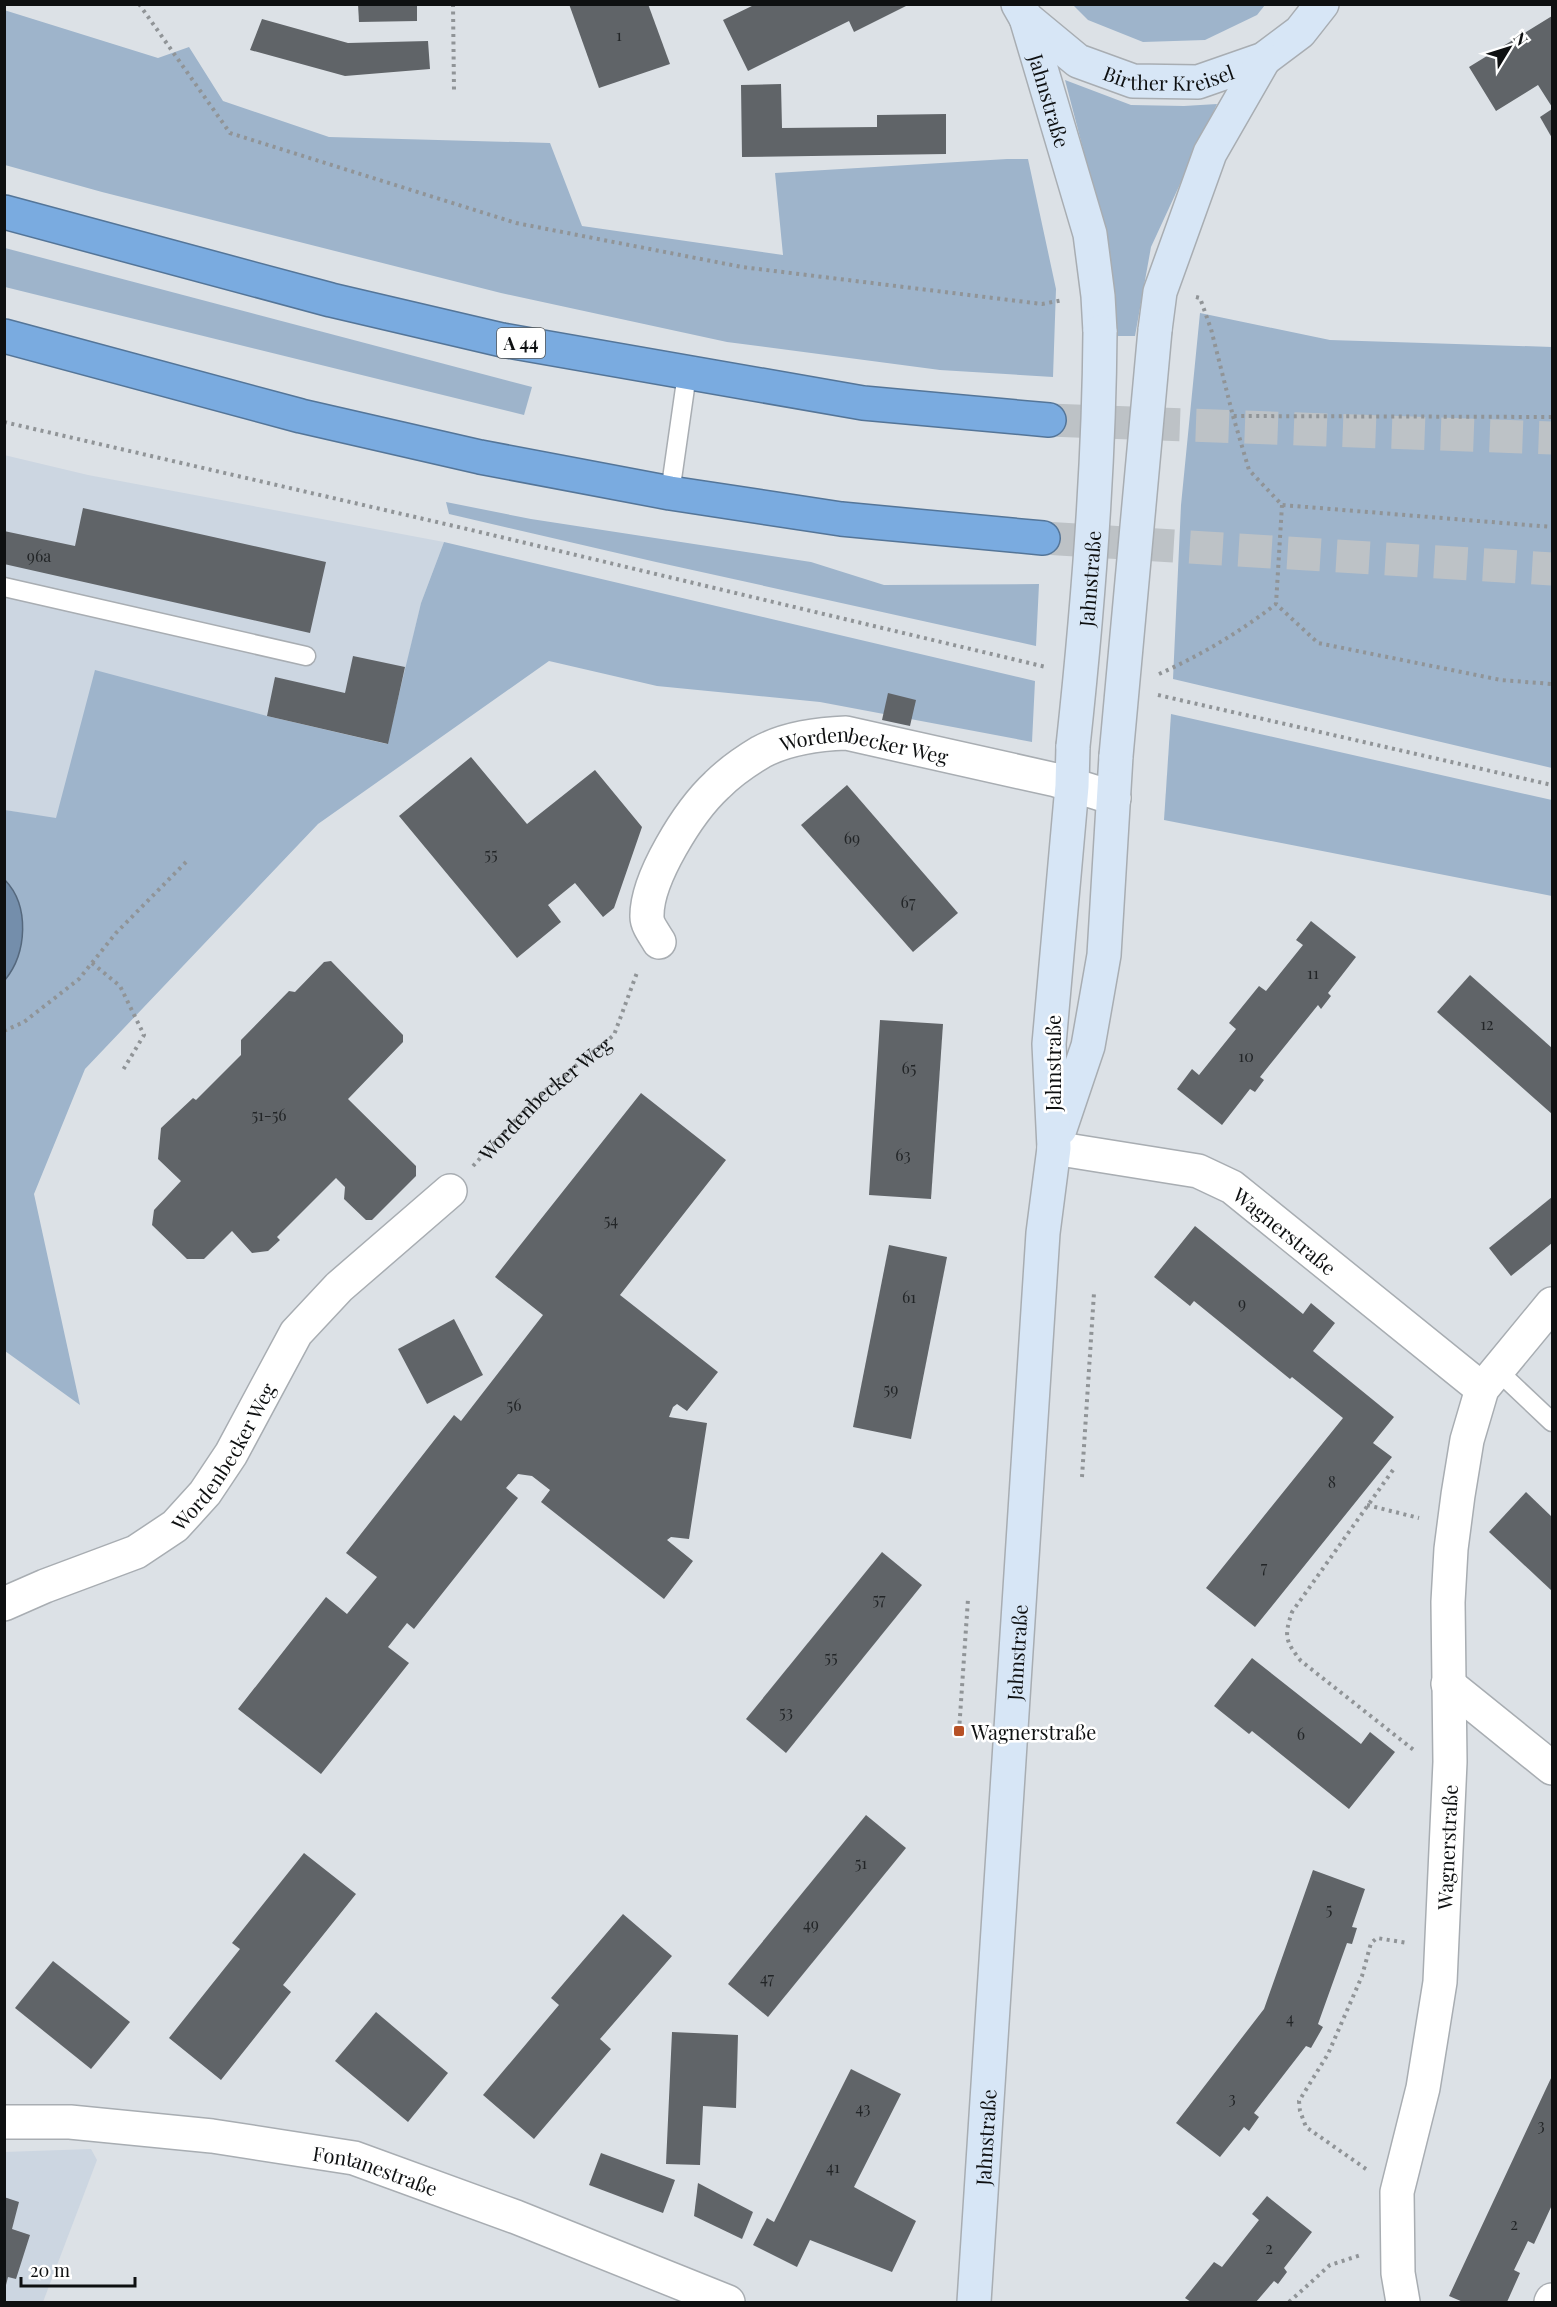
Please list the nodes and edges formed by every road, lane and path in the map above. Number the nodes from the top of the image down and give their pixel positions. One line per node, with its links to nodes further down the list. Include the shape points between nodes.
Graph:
1 (139, 4): 9 (path, via 230,133 516,224 742,267 1042,304)
2 (453, 4): 6 (path)
3 (1322, 4): 5 (street, Birther Kreisel, via 1300,32)
4 (1022, 11): 5 (street, Birther Kreisel, via 1078,60 1133,81 1198,82); 28 (street, Jahnstraße, bridge, via 1090,234 1098,296 1099,429)
5 (1264, 59): 29 (street, Jahnstraße, bridge, via 1210,153 1160,292)
6 (454, 91)
7 (4, 212): 11 (highway, A 44, via 331,300 502,340)
8 (1189, 297): 12 (path, via 1200,298)
9 (1067, 300)
10 (4, 336): 16 (highway, via 301,416 480,457)
11 (687, 374): 14 (highway, A 44, via 863,403); 16 (lane)
12 (1233, 416): 13 (path); 17 (path, via 1250,470)
13 (1552, 417)
14 (1049, 420)
15 (4, 422): 23 (path)
16 (670, 493): 19 (highway, via 841,519)
17 (1282, 505): 18 (path); 21 (path)
18 (1552, 527)
19 (1043, 538)
20 (4, 587): 22 (lane)
21 (1276, 604): 24 (path, via 1205,653 1158,675); 25 (path, via 1317,643 1501,680)
22 (306, 656)
23 (1053, 669)
24 (1156, 684)
25 (1552, 684)
26 (1154, 693): 27 (path)
27 (1552, 785)
28 (1072, 786): 29 (street, Wordenbecker Weg); 31 (street, Wordenbecker Weg, via 846,733 816,734 789,741 762,752 716,785 680,831 653,886 647,919); 35 (street, Jahnstraße, via 1049,1044)
29 (1114, 798): 35 (street, Jahnstraße, via 1104,955 1088,1046)
30 (188, 860): 32 (path)
31 (659, 942): 36 (path, Wordenbecker Weg, via 640,965 614,1035 536,1098)
32 (92, 963): 33 (path, via 79,979 24,1022); 34 (path, via 120,986 144,1035)
33 (4, 1031)
34 (123, 1070)
35 (1054, 1148): 39 (street, Wagnerstraße, via 1198,1171 1232,1186); 56 (street, Jahnstraße, via 1043,1233)
36 (450, 1191): 46 (street, Wordenbecker Weg, via 339,1287 296,1333 231,1454 205,1493 175,1526 136,1552)
37 (1094, 1293): 42 (path)
38 (1552, 1304): 39 (street, Wagnerstraße)
39 (1490, 1380): 40 (lane, Wagnerstraße); 47 (street, Wagnerstraße, via 1467,1440 1451,1549)
40 (1552, 1422)
41 (1393, 1470): 43 (path)
42 (1082, 1477)
43 (1367, 1505): 44 (path); 49 (path, via 1292,1612 1286,1629 1288,1644 1301,1661)
44 (1422, 1519)
45 (968, 1599): 48 (path)
46 (4, 1604)
47 (1448, 1684): 50 (street); 58 (street, Wagnerstraße, via 1449,1795 1440,1982 1423,2088 1397,2192 1398,2273)
48 (959, 1731)
49 (1420, 1755)
50 (1552, 1768)
51 (1416, 1944): 53 (path, via 1377,1938 1371,1943 1362,1976 1328,2054 1299,2101 1306,2127)
52 (4, 2122): 55 (street, Fontanestraße, via 70,2122 212,2136 354,2158 516,2217)
53 (1372, 2173)
54 (1367, 2253): 57 (path, via 1330,2265)
55 (728, 2302)
56 (974, 2302)
57 (1289, 2302)
58 (1403, 2302)

